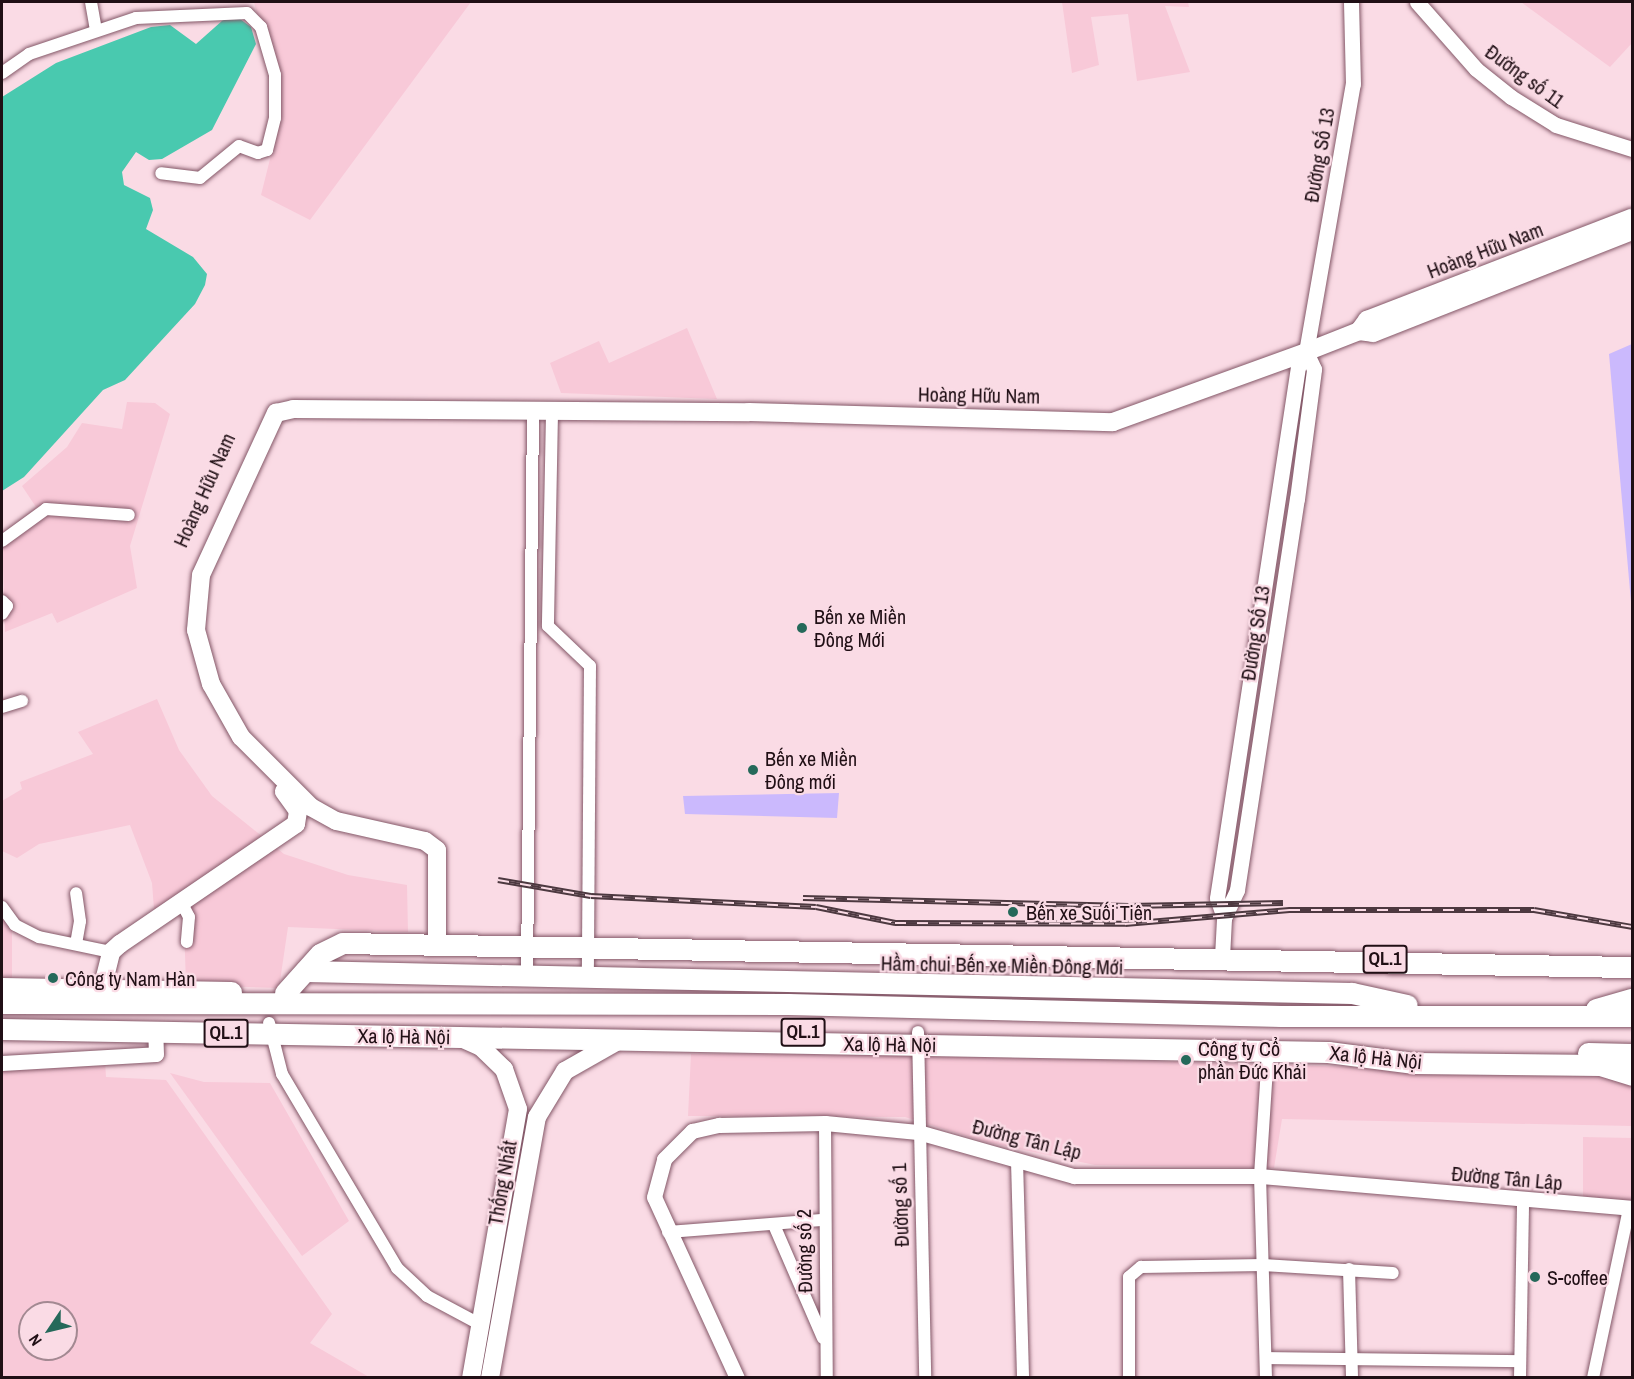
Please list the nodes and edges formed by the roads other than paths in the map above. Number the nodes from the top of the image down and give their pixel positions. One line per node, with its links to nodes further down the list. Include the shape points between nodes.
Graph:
1 (91, 2): 4 (street)
2 (1351, 2): 11 (street, Đường Số 13, via 1353,84)
3 (1417, 2): 6 (street, Đường số 11, via 1476,69 1530,110 1556,125)
4 (96, 31): 5 (street, via 29,54); 7 (street, via 136,18 240,11 261,27 275,75 270,144 262,153 239,146 200,178)
5 (2, 73)
6 (1632, 148)
7 (161, 173)
8 (1632, 218): 10 (main road, Hoàng Hữu Nam, via 1367,320)
9 (1632, 231): 10 (main road, Hoàng Hữu Nam, via 1373,333)
10 (1359, 331): 11 (main road, Hoàng Hữu Nam)
11 (1306, 352): 12 (main road, Hoàng Hữu Nam, via 1113,422); 21 (street, Đường Số 13, via 1298,367); 22 (street, Đường Số 13, via 1314,369)
12 (580, 411): 14 (main road, Hoàng Hữu Nam); 24 (main road, Hoàng Hữu Nam, via 552,404 293,400 271,406 262,416 201,546 188,599 188,630 217,716 298,811 296,824)
13 (533, 413): 14 (main road, Hoàng Hữu Nam); 28 (main road, Hoàng Hữu Nam, via 293,409 276,413 211,547 196,601 196,630 211,684 224,712 260,759 311,807 336,821 425,841 437,850); 30 (street)
14 (552, 413): 31 (street, via 548,626 590,666)
15 (129, 515): 16 (street, via 46,509)
16 (2, 541)
17 (2, 601): 18 (street, via 7,606)
18 (2, 614)
19 (22, 701): 20 (street)
20 (2, 707)
21 (1242, 735): 22 (street); 26 (street, Đường Số 13, via 1217,898)
22 (1261, 738): 26 (street, Đường Số 13, via 1235,899)
23 (76, 893): 29 (street, via 80,921)
24 (180, 900): 27 (street, via 189,917); 32 (main road, Hoàng Hữu Nam)
25 (2, 906): 29 (street, via 24,931)
26 (1224, 918): 35 (street, Đường Số 13)
27 (187, 942)
28 (437, 943): 30 (highway, QL.1); 33 (highway, QL.1, via 343,943)
29 (76, 944): 32 (street)
30 (528, 945): 31 (highway, QL.1); 44 (street)
31 (589, 945): 35 (highway, QL.1); 45 (street)
32 (111, 952): 49 (main road)
33 (320, 954): 34 (highway); 43 (highway, QL.1)
34 (488, 956)
35 (1222, 957): 39 (highway, QL.1); 47 (highway)
36 (627, 958): 37 (highway)
37 (656, 958)
38 (840, 962): 41 (highway, Hầm chui Bến xe Miền Đông Mới)
39 (1549, 966): 40 (highway, QL.1); 42 (highway, QL.1, via 1497,972)
40 (1632, 967)
41 (1164, 968)
42 (1278, 969)
43 (305, 971): 44 (highway, Xa lộ Hà Nội / QL.1); 50 (highway, QL.1)
44 (527, 972): 45 (highway, Xa lộ Hà Nội / QL.1)
45 (588, 975): 47 (highway, Xa lộ Hà Nội / QL.1)
46 (2, 988): 48 (highway, Xa lộ Hà Nội / QL.1)
47 (1220, 989): 53 (highway); 54 (highway, Xa lộ Hà Nội / QL.1, via 1352,993)
48 (41, 996): 49 (highway, Xa lộ Hà Nội / QL.1); 52 (highway, Xa lộ Hà Nội / QL.1)
49 (101, 997): 50 (highway, Xa lộ Hà Nội / QL.1)
50 (284, 999): 53 (highway, Xa lộ Hà Nội / QL.1, via 788,1004)
51 (1632, 999): 55 (highway, QL.1)
52 (2, 1003)
53 (1219, 1014): 54 (highway, Xa lộ Hà Nội / QL.1)
54 (1454, 1016): 55 (highway, Xa lộ Hà Nội / QL.1)
55 (1572, 1016): 56 (highway, Xa lộ Hà Nội / QL.1)
56 (1632, 1016)
57 (2, 1019): 58 (highway, Xa lộ Hà Nội / QL.1)
58 (155, 1026): 59 (highway, Xa lộ Hà Nội / QL.1); 60 (highway, Xa lộ Hà Nội / QL.1); 69 (street, via 156,1054)
59 (270, 1028): 61 (highway, Xa lộ Hà Nội / QL.1); 62 (highway, Xa lộ Hà Nội / QL.1); 85 (street, via 282,1074 397,1268 427,1296)
60 (2, 1029)
61 (544, 1033): 62 (highway, Xa lộ Hà Nội / QL.1); 63 (highway, Xa lộ Hà Nội / QL.1); 65 (highway, Xa lộ Hà Nội / QL.1)
62 (451, 1036): 73 (main road, Thống Nhất, via 481,1047 504,1069)
63 (746, 1036): 64 (highway, Xa lộ Hà Nội / QL.1); 65 (highway, Xa lộ Hà Nội / QL.1)
64 (918, 1038): 66 (highway, Xa lộ Hà Nội / QL.1); 67 (highway, Xa lộ Hà Nội / QL.1, via 1334,1040 1381,1048); 74 (street, Đường số 1)
65 (624, 1039): 73 (main road, Thống Nhất, via 586,1054 565,1071)
66 (1268, 1051): 71 (highway, Xa lộ Hà Nội / QL.1, via 1328,1052 1414,1063 1600,1065); 76 (street)
67 (1604, 1053): 68 (highway, Xa lộ Hà Nội / QL.1); 70 (highway, Xa lộ Hà Nội / QL.1)
68 (1632, 1054)
69 (2, 1063)
70 (1632, 1064)
71 (1632, 1075)
72 (825, 1123): 74 (street, Đường Tân Lập); 79 (street, Đường số 2); 81 (street, Đường Tân Lập, via 719,1125 692,1131 664,1159 656,1176 654,1197)
73 (525, 1130): 85 (main road, Thống Nhất); 91 (main road, Thống Nhất)
74 (918, 1132): 75 (street, Đường Tân Lập); 94 (street, Đường số 1)
75 (1017, 1161): 76 (street, Đường Tân Lập, via 1074,1176); 95 (street)
76 (1260, 1176): 77 (street, Đường Tân Lập); 82 (street)
77 (1523, 1201): 78 (street, Đường Tân Lập); 89 (street)
78 (1631, 1208): 100 (street)
79 (822, 1220): 80 (street); 86 (street, Đường số 2)
80 (774, 1224): 81 (street); 86 (street)
81 (668, 1232): 92 (street, Đường Tân Lập)
82 (1263, 1265): 83 (street); 87 (street); 96 (street, via 1134,1270 1129,1277)
83 (1349, 1269): 84 (street); 88 (street)
84 (1393, 1273)
85 (481, 1325): 90 (main road, Thống Nhất)
86 (826, 1344): 93 (street, Đường số 2)
87 (1267, 1358): 88 (street); 97 (street)
88 (1351, 1359): 89 (street); 98 (street)
89 (1520, 1361): 99 (street)
90 (471, 1377)
91 (490, 1377)
92 (737, 1377)
93 (827, 1377)
94 (925, 1377)
95 (1023, 1377)
96 (1129, 1377)
97 (1266, 1377)
98 (1352, 1377)
99 (1520, 1377)
100 (1593, 1377)

